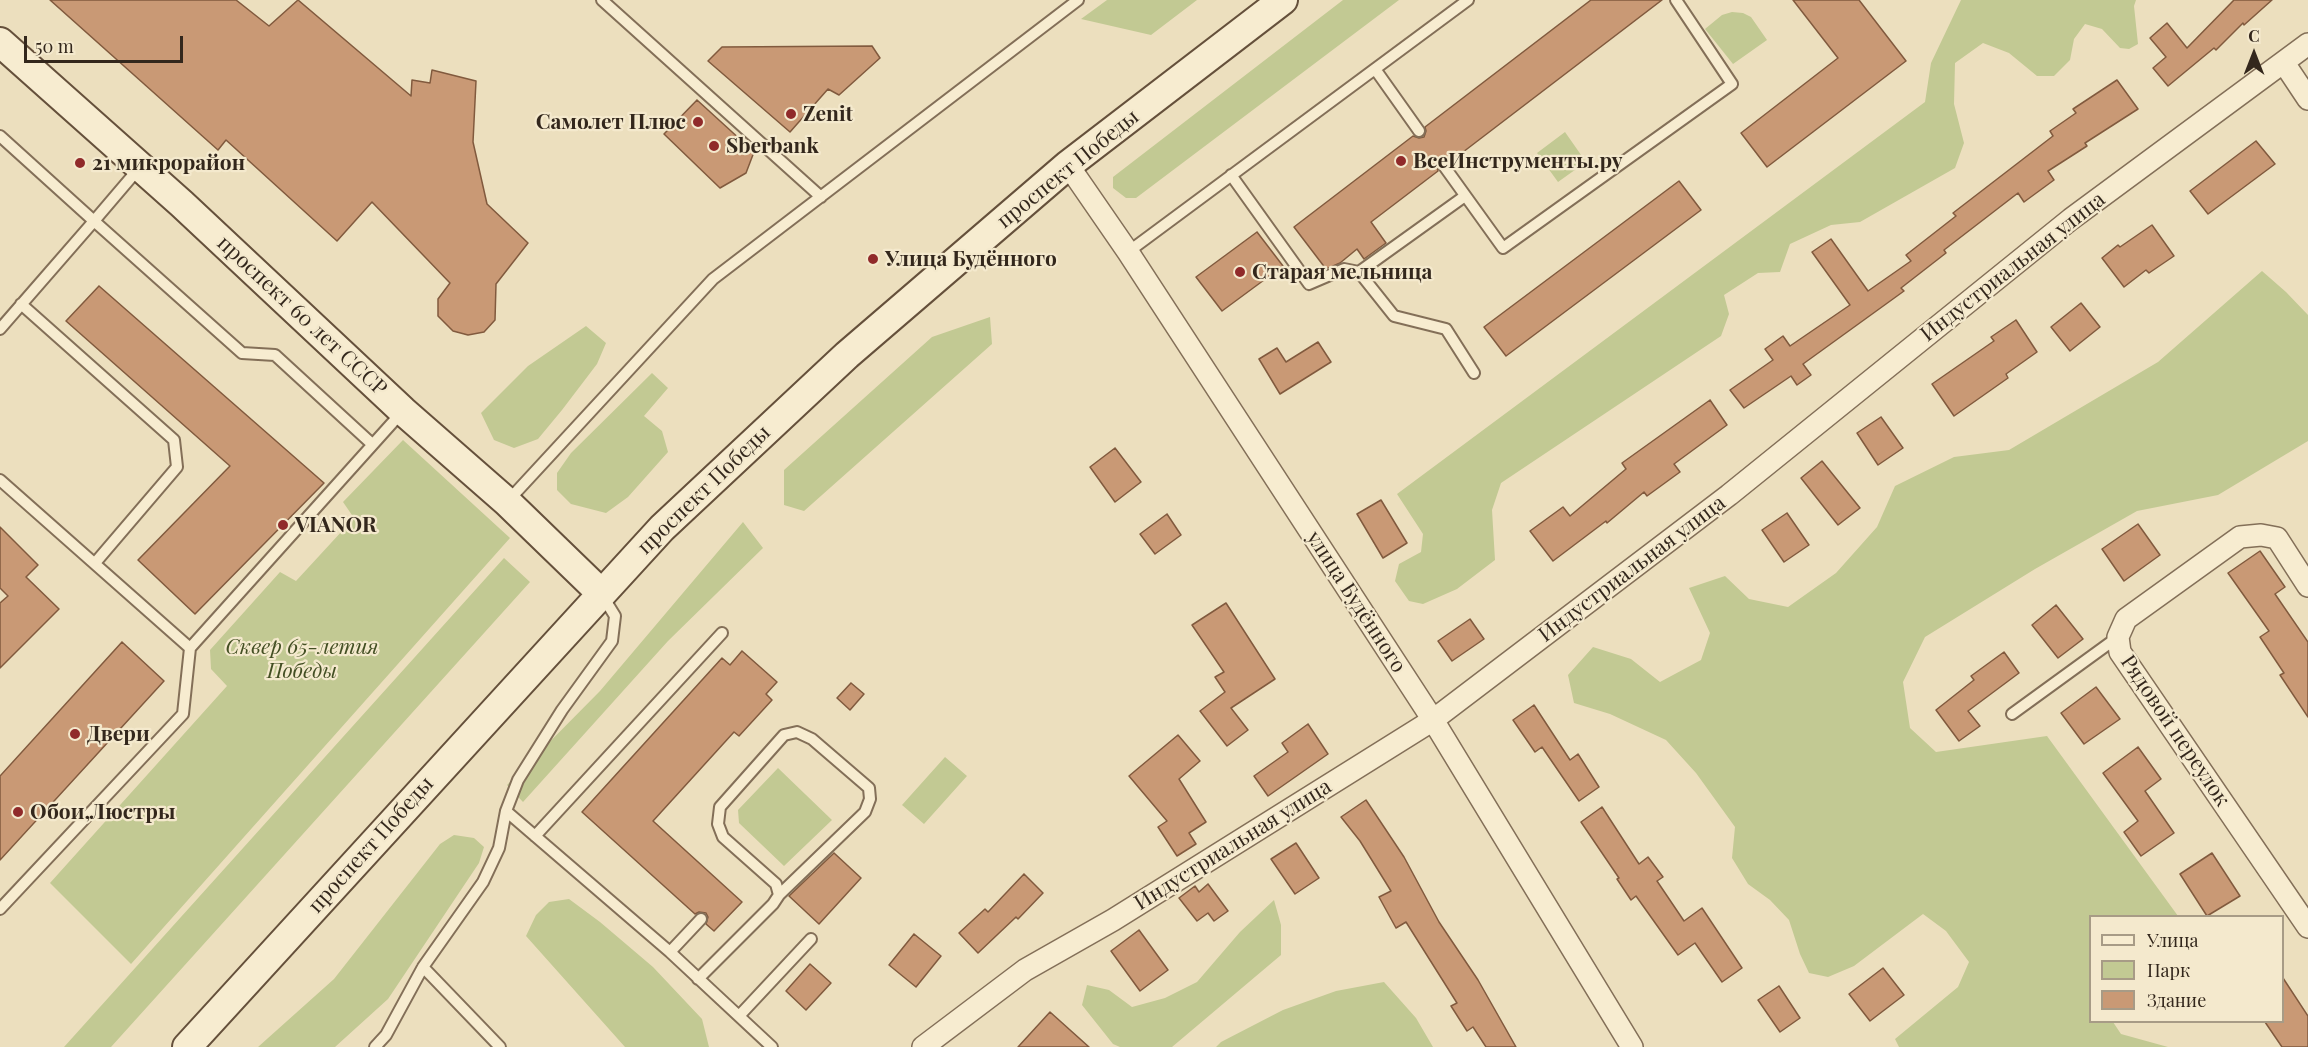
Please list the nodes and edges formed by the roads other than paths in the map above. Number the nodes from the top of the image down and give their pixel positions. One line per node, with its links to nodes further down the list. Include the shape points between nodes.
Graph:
1 (602, 0): 18 (lane)
2 (1078, 0): 18 (lane)
3 (1283, 0): 13 (main road, проспект Победы)
4 (1468, 0): 9 (lane)
5 (1676, 0): 17 (lane, via 1732,84 1503,248)
6 (0, 42): 14 (main road, проспект 60 лет СССР)
7 (2308, 44): 8 (street, Индустриальная улица)
8 (2284, 63): 10 (street); 36 (street, Индустриальная улица, via 2071,219 1730,495)
9 (1376, 69): 11 (lane); 16 (lane)
10 (2308, 99)
11 (1419, 131)
12 (0, 136): 19 (lane)
13 (1068, 165): 20 (street, улица Будённого); 31 (main road, проспект Победы, via 838,362 662,528)
14 (140, 166): 19 (lane); 25 (main road, проспект 60 лет СССР)
15 (1444, 166): 17 (lane)
16 (1231, 175): 20 (lane); 21 (lane, via 1310,284 1344,269)
17 (1465, 196): 21 (lane)
18 (821, 197): 28 (lane, via 712,279)
19 (94, 221): 22 (lane); 26 (lane, via 242,353 275,355)
20 (1128, 252): 36 (street, улица Будённого)
21 (1359, 272): 24 (lane, via 1394,316 1446,329)
22 (21, 304): 23 (lane); 29 (lane, via 174,440 177,466)
23 (0, 329)
24 (1474, 373)
25 (403, 411): 26 (lane); 28 (main road, проспект 60 лет СССР)
26 (372, 444): 34 (lane)
27 (0, 480): 29 (lane)
28 (507, 502): 31 (main road, проспект 60 лет СССР)
29 (95, 563): 34 (lane)
30 (2308, 586): 33 (street, Рядовой переулок, via 2277,538 2240,537 2126,619)
31 (600, 593): 37 (lane, via 615,616 612,640 562,710 525,770); 48 (main road, проспект Победы)
32 (722, 633): 38 (lane)
33 (2118, 637): 35 (lane); 42 (street, Рядовой переулок, via 2120,651)
34 (190, 648): 40 (lane, via 183,714)
35 (2012, 714)
36 (1433, 720): 52 (street, Индустриальная улица, via 1113,920 1025,970); 53 (street, улица Будённого)
37 (506, 811): 38 (lane); 45 (lane, via 499,848 483,882)
38 (535, 836): 44 (lane)
39 (779, 895): 39 (lane, via 776,884 723,837 718,824 720,807 784,735 797,732 812,739 868,788 870,799 865,812); 46 (lane)
40 (0, 909)
41 (701, 919): 44 (lane)
42 (2308, 927)
43 (811, 939): 47 (lane)
44 (670, 952): 46 (lane)
45 (423, 967): 49 (lane, via 386,1035); 50 (lane)
46 (699, 979): 47 (lane)
47 (739, 1016): 51 (lane)
48 (187, 1047)
49 (375, 1047)
50 (500, 1047)
51 (772, 1047)
52 (923, 1047)
53 (1632, 1047)

